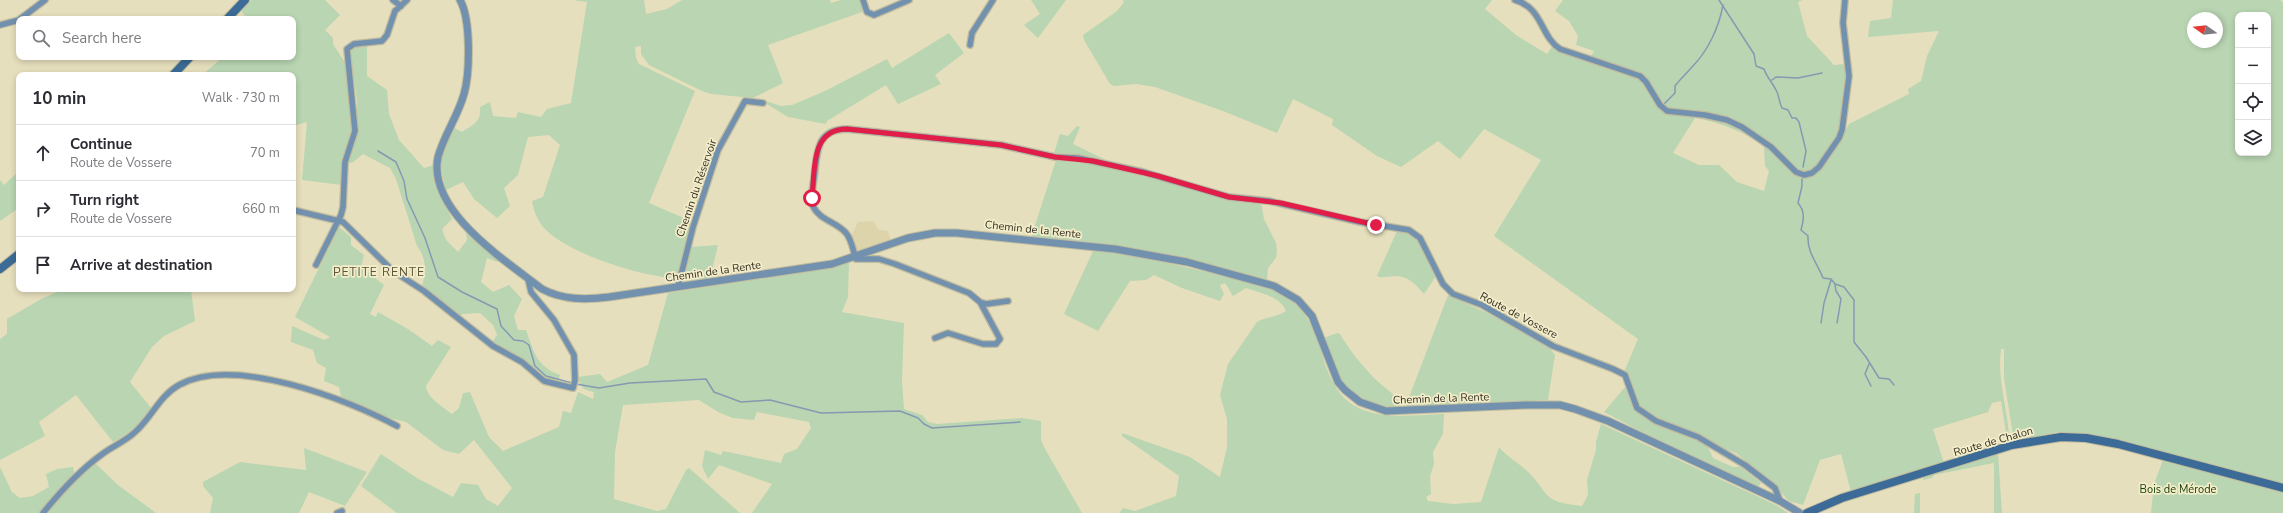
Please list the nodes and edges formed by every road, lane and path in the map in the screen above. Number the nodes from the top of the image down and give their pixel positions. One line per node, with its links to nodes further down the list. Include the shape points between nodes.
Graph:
1 (45, 0): 12 (street)
2 (245, 0): 13 (main road)
3 (393, 0): 11 (street)
4 (407, 0): 11 (street)
5 (460, 0): 26 (street, Chemin de la Rente, via 467,26 466,84 462,101 438,157 440,185 448,204 460,220)
6 (863, 0): 7 (street, via 867,12 874,15)
7 (909, 0)
8 (993, 0): 16 (street, via 972,33)
9 (1515, 0): 10 (street, via 1534,10 1553,43 1560,49 1640,76 1660,105 1667,110 1716,117 1742,127 1771,146 1796,172 1804,175 1819,167 1841,134 1849,76 1843,23)
10 (1845, 0)
11 (401, 6): 21 (street, via 394,14 387,35 382,41 354,44 347,49 355,138 345,162 343,207)
12 (24, 16)
13 (230, 16)
14 (16, 20): 15 (street)
15 (0, 25)
16 (970, 44)
17 (187, 60): 18 (main road)
18 (175, 72)
19 (763, 103): 27 (street, Chemin du Réservoir, via 745,101 718,150 691,234)
20 (296, 211): 21 (street)
21 (338, 219): 24 (street); 26 (street, via 393,271 424,291 493,346 522,362 544,381 571,389 575,383 575,360 570,346 554,320 531,292)
22 (16, 256): 25 (main road)
23 (854, 256): 27 (street, Chemin de la Rente, via 832,264); 29 (street, via 860,260 879,260 895,264 969,293); 33 (street, Chemin de la Rente, via 908,238 957,232 1115,249 1187,262 1266,283 1290,294 1306,308 1316,324 1338,382 1353,398 1366,406 1397,412 1560,405 1608,421); 33 (street, Route de Vossere, via 849,237 819,214 812,202 819,146 829,133 842,129 973,142 1055,157 1078,158 1151,174 1229,197 1269,201 1360,222 1402,228 1420,238 1443,284 1453,294 1482,305 1553,346 1613,368 1624,375 1637,408 1656,421 1698,437 1745,465 1775,488)
24 (316, 265)
25 (0, 269)
26 (528, 279): 27 (street, Chemin de la Rente, via 554,295 577,299)
27 (678, 287)
28 (1008, 301): 29 (street, via 990,304)
29 (980, 302): 30 (street, via 1000,339 996,344 983,344 948,333)
30 (935, 338)
31 (397, 426): 34 (street, via 360,408 289,383 235,376 210,376 186,381 171,391 135,433 89,465)
32 (2283, 488): 36 (main road, Route de Chalon, via 2112,443 2061,437 2012,445 1864,491)
33 (1780, 501): 35 (street, Chemin de la Rente)
34 (43, 513)
35 (1800, 513)
36 (1807, 513)

